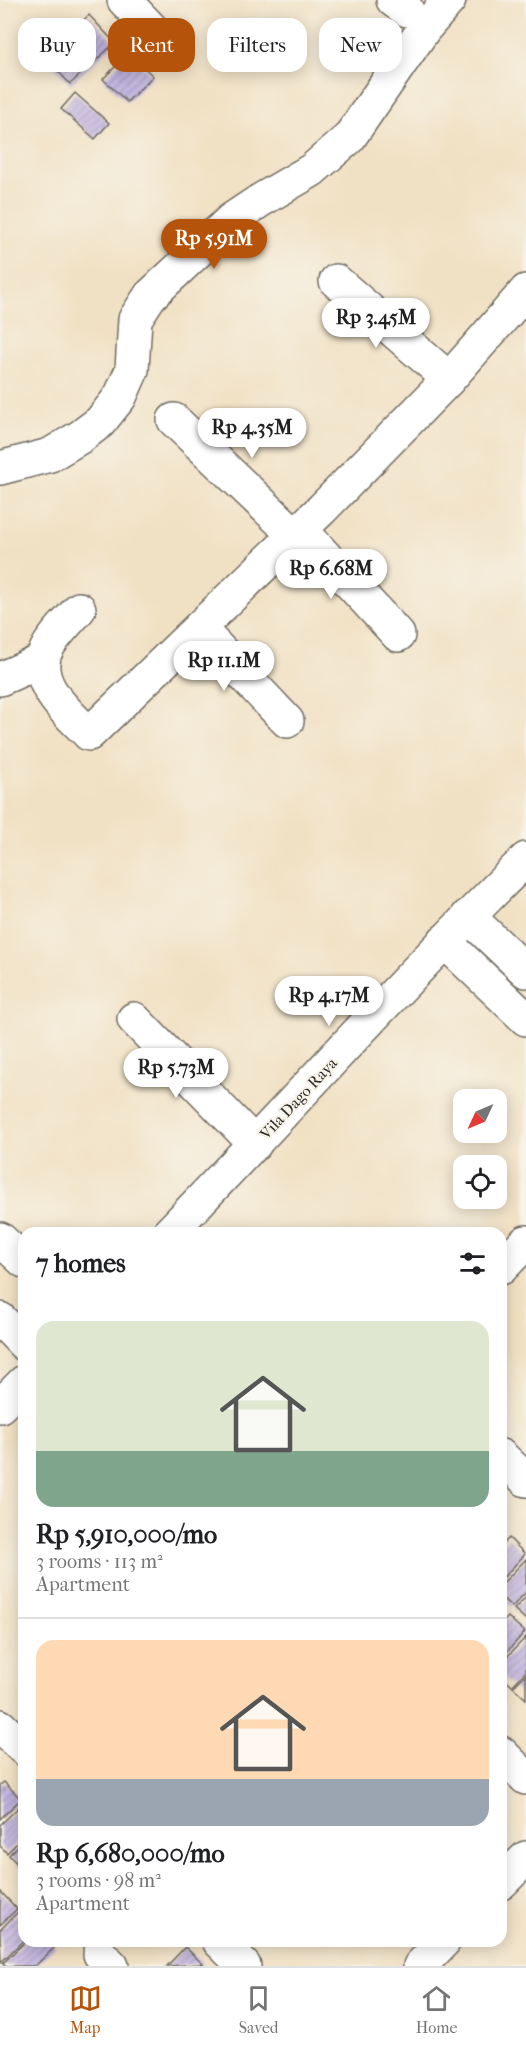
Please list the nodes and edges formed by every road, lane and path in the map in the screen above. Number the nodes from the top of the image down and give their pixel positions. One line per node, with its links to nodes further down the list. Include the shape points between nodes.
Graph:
1 (124, 0): 3 (street)
2 (449, 0): 8 (street, via 424,29 348,138 312,170 231,220 150,296 135,319 132,370 120,397 100,422 50,456)
3 (141, 18)
4 (336, 281): 6 (street)
5 (526, 291): 6 (street)
6 (449, 379): 9 (street)
7 (174, 420): 9 (street)
8 (3, 463)
9 (298, 532): 11 (street); 12 (street)
10 (79, 609): 13 (street, via 48,646)
11 (199, 628): 13 (street, via 89,734 58,703 43,675); 15 (street)
12 (398, 635)
13 (43, 660): 14 (street)
14 (0, 679)
15 (287, 721)
16 (526, 859): 17 (street, Vila Dago Raya)
17 (468, 916): 18 (street, Vila Dago Raya); 19 (street)
18 (444, 941): 20 (street); 22 (street, Vila Dago Raya)
19 (526, 971)
20 (526, 1019)
21 (134, 1020): 22 (street)
22 (255, 1144): 23 (street, Vila Dago Raya)
23 (175, 1227)
24 (0, 1239): 26 (street)
25 (526, 1242): 27 (street)
26 (18, 1256)
27 (507, 1262)
28 (0, 1319): 29 (street)
29 (18, 1338)
30 (18, 1388): 31 (street)
31 (0, 1406)
32 (507, 1462): 33 (street)
33 (526, 1480)
34 (0, 1725): 35 (street)
35 (18, 1743)
36 (507, 1759): 37 (street)
37 (526, 1778)
38 (526, 1858): 39 (street)
39 (507, 1877)
40 (225, 1947): 42 (street)
41 (438, 1947): 43 (street)
42 (244, 1966)
43 (420, 1966)

